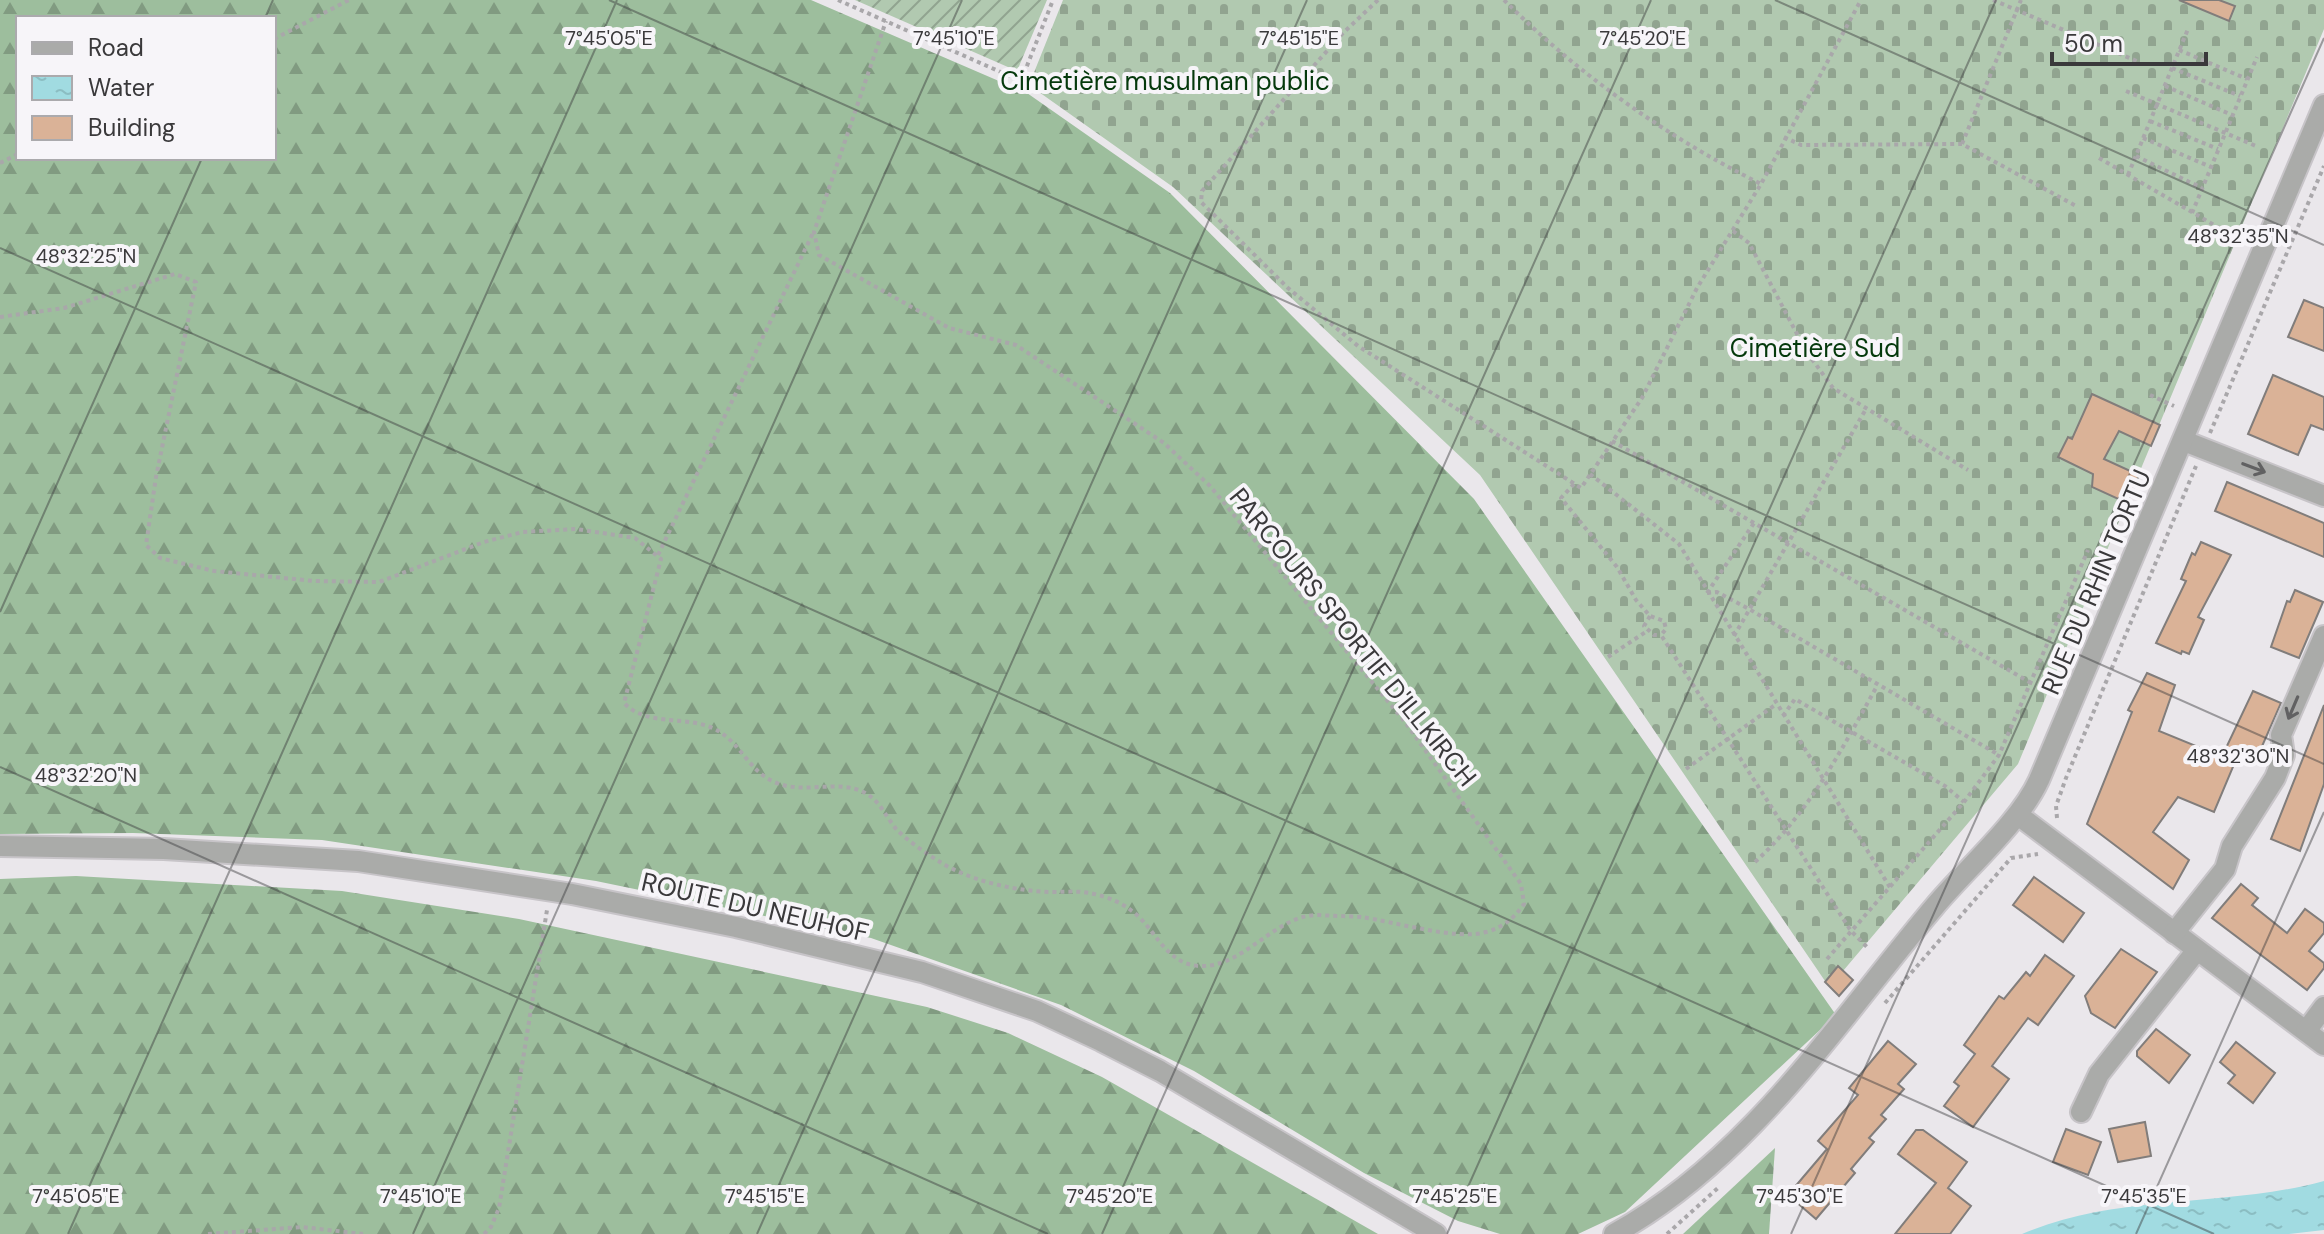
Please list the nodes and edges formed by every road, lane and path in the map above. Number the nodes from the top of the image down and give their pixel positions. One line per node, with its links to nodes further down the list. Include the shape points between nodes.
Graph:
1 (349, 0): 12 (path)
2 (838, 0): 10 (path)
3 (1053, 0): 10 (path, via 1021,81)
4 (1378, 0): 52 (path, via 1202,191 1201,202 1288,288 1358,346)
5 (1504, 0): 36 (path, via 1636,112)
6 (1861, 0): 26 (path)
7 (1993, 0): 9 (path)
8 (2021, 0): 9 (path)
9 (2016, 10): 15 (path); 28 (path)
10 (886, 21): 41 (path)
11 (2188, 29): 13 (path)
12 (276, 38)
13 (2179, 50): 16 (path); 17 (path)
14 (2257, 57): 17 (path)
15 (2139, 62)
16 (2172, 68): 18 (path); 20 (path)
17 (2248, 79): 20 (path)
18 (2165, 86): 21 (path); 23 (path)
19 (2126, 91): 21 (path)
20 (2240, 96): 23 (path)
21 (2158, 104): 24 (path); 25 (path)
22 (2324, 105): 48 (street, RUE DU RHIN TORTU)
23 (2232, 115): 25 (path)
24 (2150, 121): 27 (path); 30 (path)
25 (2225, 133): 29 (path); 30 (path)
26 (1784, 137): 28 (path, via 1801,145); 36 (path)
27 (2143, 138): 31 (path); 34 (path)
28 (1962, 144): 38 (path)
29 (2256, 146)
30 (2218, 149): 34 (path)
31 (2136, 156): 35 (path); 37 (path)
32 (2099, 158): 35 (path)
33 (2324, 166): 49 (path)
34 (2211, 167): 37 (path)
35 (2128, 175): 39 (path)
36 (1761, 184): 42 (path)
37 (2202, 188): 39 (path)
38 (2078, 207)
39 (2192, 213): 40 (path)
40 (2221, 229)
41 (814, 231): 57 (path); 57 (path, PARCOURS SPORTIF D'ILLKIRCH, via 819,255 949,328 1016,345 1164,443 1210,486 1405,722 1521,884 1524,904 1513,920 1484,933 1303,915 1230,959 1200,966 1170,954 1142,919 1111,898 977,879 940,863 897,830 864,791 775,783 757,772 732,737 708,726 643,716 624,703)
42 (1733, 231): 46 (path, via 1758,257 1819,372); 47 (path, via 1697,288 1642,398)
43 (0, 317): 57 (path, via 64,308 175,274 196,282 146,545 160,558 214,571 379,582 484,542 523,532 576,529 635,538)
44 (2150, 395): 45 (path)
45 (2174, 406)
46 (1866, 409): 50 (path); 55 (path)
47 (1612, 441): 51 (path); 54 (path)
48 (2184, 441): 49 (street); 76 (street, RUE DU RHIN TORTU, via 2039,780)
49 (2203, 449): 53 (street, one-way to 53); 78 (path, via 2062,787 2056,806)
50 (1968, 470)
51 (1590, 473): 52 (path, via 1581,488); 58 (path, via 1679,544)
52 (1574, 484): 60 (path, via 1561,498)
53 (2324, 496)
54 (1754, 523): 55 (path); 58 (path)
55 (1788, 542): 59 (path); 66 (path)
56 (2088, 550): 66 (path)
57 (658, 555)
58 (1707, 593): 59 (path, via 1717,592); 63 (path)
59 (1749, 609): 63 (path); 67 (path)
60 (1650, 616): 61 (path, via 1645,620); 62 (path, via 1664,621)
61 (1647, 631): 62 (path); 65 (path)
62 (1661, 635): 71 (path)
63 (1734, 636): 68 (path)
64 (2324, 636): 85 (street, one-way to 85, via 2281,735 2284,755 2275,778 2232,846 2225,869)
65 (1608, 657)
66 (2031, 683): 72 (path)
67 (1877, 686): 70 (path); 72 (path)
68 (1776, 705): 69 (path); 71 (path)
69 (1783, 716): 70 (path, via 1795,699); 74 (path)
70 (1852, 732): 74 (path); 75 (path)
71 (1728, 740): 73 (path); 77 (path)
72 (1999, 755): 75 (path)
73 (1686, 769)
74 (1823, 782): 77 (path); 82 (path)
75 (1964, 802): 82 (path)
76 (2018, 815): 85 (street); 98 (street, RUE DU RHIN TORTU, via 1976,858 1751,1128 1712,1164)
77 (1787, 829): 81 (path); 84 (path)
78 (2060, 831)
79 (0, 846): 97 (street, ROUTE DU NEUHOF, via 358,861 572,894 922,972 1037,1011 1113,1047)
80 (2045, 853): 90 (path, via 2011,858)
81 (1755, 862)
82 (1891, 889): 84 (path)
83 (533, 905): 96 (path, via 548,907 499,1208)
84 (1851, 931): 86 (path); 88 (path)
85 (2174, 933): 87 (street)
86 (1868, 948)
87 (2197, 950): 91 (street); 93 (street, via 2099,1074)
88 (1827, 959)
89 (2324, 1007): 91 (street)
90 (1878, 1012)
91 (2306, 1031): 92 (street)
92 (2324, 1045)
93 (2081, 1112)
94 (208, 1234): 95 (path, via 302,1227)
95 (363, 1234)
96 (484, 1234)
97 (1436, 1234)
98 (1614, 1234)

